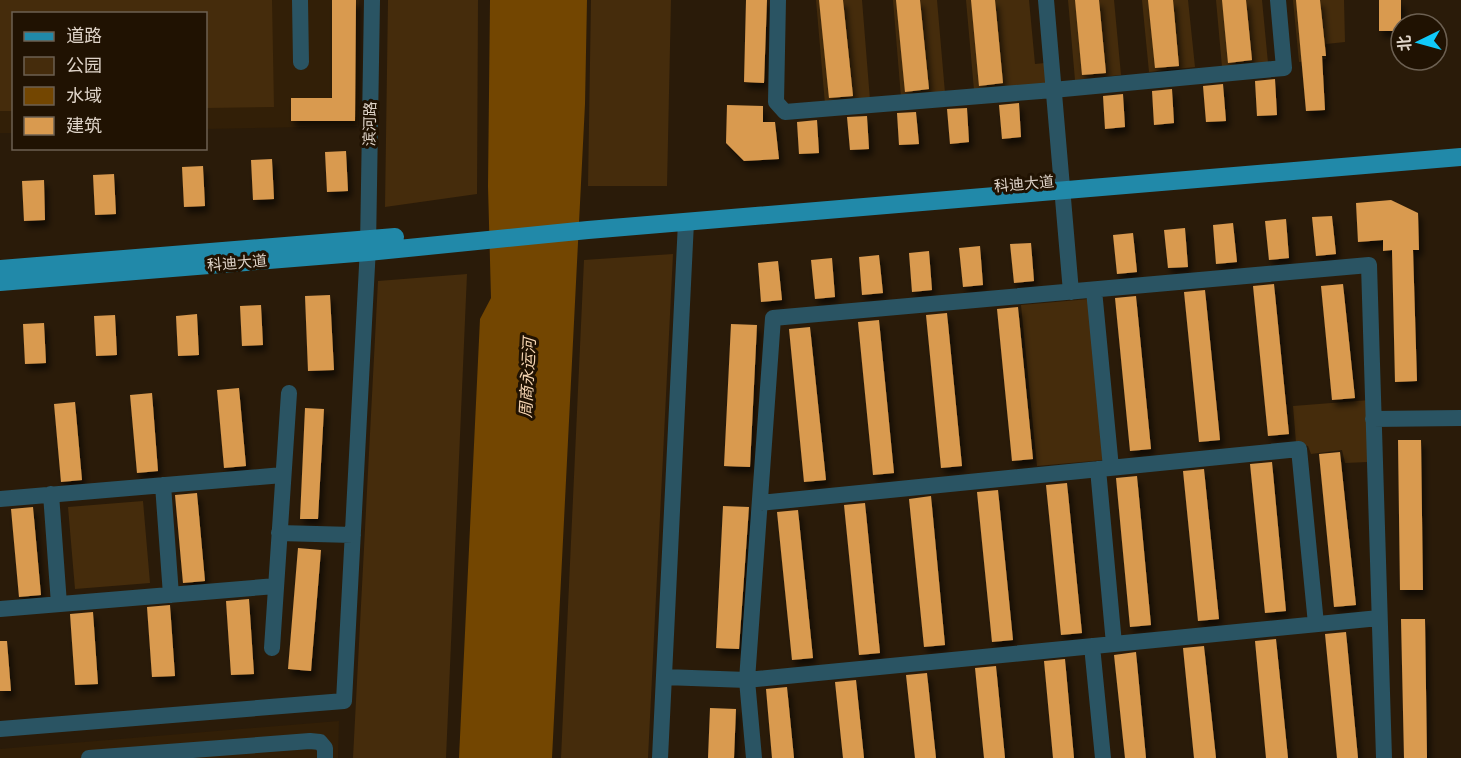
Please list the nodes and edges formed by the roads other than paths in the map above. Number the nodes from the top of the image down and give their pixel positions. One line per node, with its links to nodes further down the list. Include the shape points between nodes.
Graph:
1 (300, 0): 6 (street)
2 (372, 0): 13 (street, 滨河路)
3 (778, 0): 7 (street, via 776,102 784,112)
4 (1046, 0): 7 (street)
5 (1278, 0): 7 (street, via 1284,68)
6 (301, 62)
7 (1053, 90): 10 (street)
8 (1461, 147): 10 (main road, 科迪大道)
9 (1461, 157): 10 (main road, 科迪大道)
10 (1061, 186): 11 (main road, 科迪大道); 12 (main road, 科迪大道); 17 (street)
11 (686, 222): 12 (main road, 科迪大道); 38 (street)
12 (588, 226): 13 (main road, 科迪大道)
13 (368, 246): 14 (main road, 科迪大道); 15 (main road, 科迪大道); 28 (street, 滨河路)
14 (0, 269)
15 (0, 282)
16 (1094, 290): 17 (street); 20 (street, via 1369,266); 21 (street)
17 (1071, 292): 26 (street, via 773,318)
18 (289, 393): 22 (street)
19 (1461, 418): 20 (street)
20 (1373, 419): 33 (street)
21 (1105, 469): 26 (street); 34 (street, via 1299,449); 35 (street)
22 (283, 475): 23 (street); 27 (street)
23 (163, 485): 24 (street); 30 (street)
24 (51, 494): 25 (street); 31 (street)
25 (0, 499)
26 (760, 502): 39 (street)
27 (279, 533): 28 (street); 29 (street)
28 (353, 535): 40 (street, 滨河路, via 344,701)
29 (276, 586): 30 (street); 37 (street)
30 (171, 595): 31 (street)
31 (59, 604): 32 (street)
32 (0, 609)
33 (1379, 618): 34 (street); 47 (street)
34 (1316, 624): 35 (street)
35 (1114, 644): 36 (street)
36 (1092, 646): 39 (street); 46 (street)
37 (272, 648)
38 (664, 677): 39 (street); 44 (street)
39 (747, 680): 45 (street)
40 (0, 729)
41 (188, 754): 42 (street); 43 (street, via 310,741 320,742)
42 (89, 758)
43 (325, 758)
44 (660, 758)
45 (754, 758)
46 (1103, 758)
47 (1384, 758)

